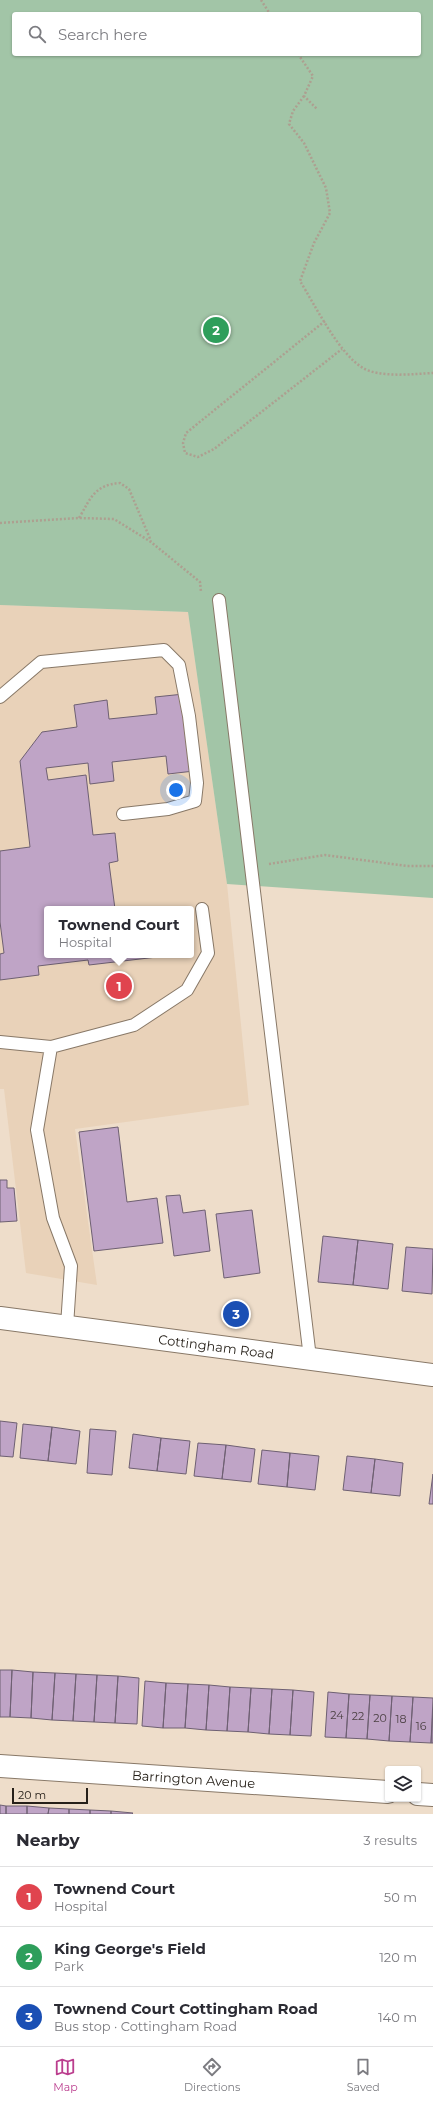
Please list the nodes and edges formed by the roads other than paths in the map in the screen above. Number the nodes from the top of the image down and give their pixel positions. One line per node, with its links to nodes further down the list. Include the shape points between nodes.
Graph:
1 (219, 600): 9 (lane)
2 (0, 697): 3 (lane, via 42,662 164,650 179,665 197,783 195,801 168,809)
3 (123, 814)
4 (202, 909): 6 (lane, via 208,953 186,990 134,1025)
5 (0, 1042): 6 (lane)
6 (50, 1047): 8 (lane, via 37,1130 53,1218 71,1266)
7 (0, 1318): 8 (main road, Cottingham Road)
8 (67, 1326): 9 (main road, Cottingham Road)
9 (310, 1358): 10 (main road, Cottingham Road)
10 (433, 1375)
11 (0, 1766): 12 (main road, Barrington Avenue)
12 (385, 1792)
13 (421, 1794): 14 (main road)
14 (433, 1795)

